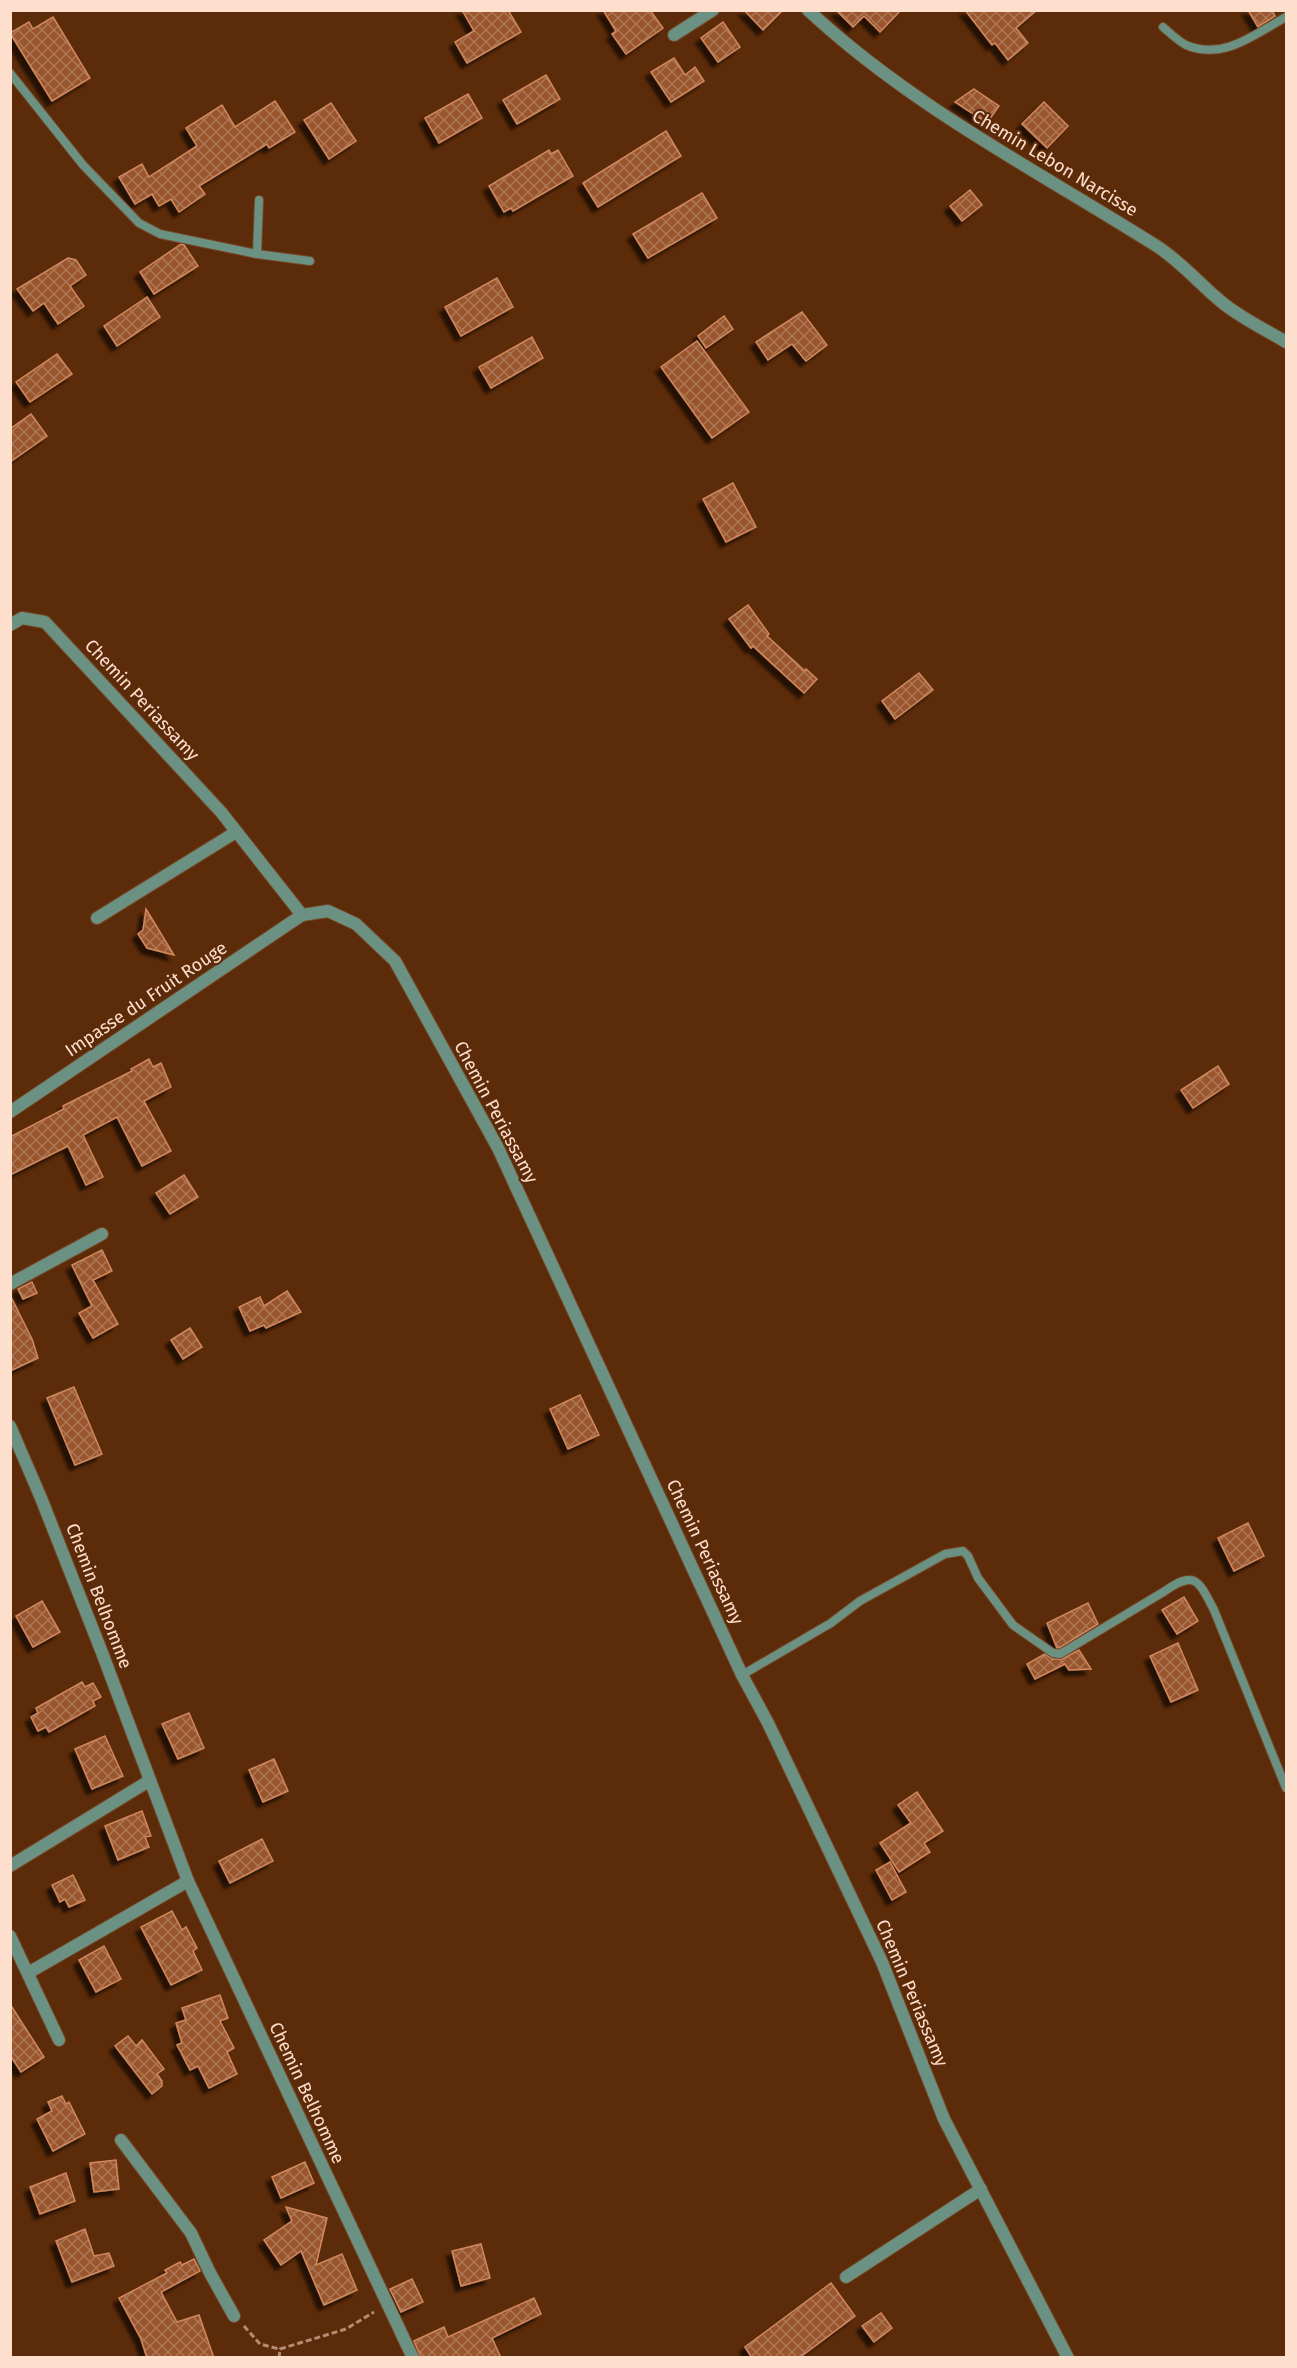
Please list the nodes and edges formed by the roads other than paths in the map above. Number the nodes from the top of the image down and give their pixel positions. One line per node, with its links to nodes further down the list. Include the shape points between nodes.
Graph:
1 (713, 10): 5 (street)
2 (808, 10): 10 (street, Chemin Lebon Narcisse, via 858,54 925,103 1156,245 1224,304)
3 (1287, 17): 4 (lane, via 1221,50 1184,44)
4 (1163, 27)
5 (674, 35)
6 (10, 73): 8 (lane, via 83,165 139,224 160,234)
7 (259, 200): 8 (lane)
8 (257, 254): 9 (lane)
9 (310, 261)
10 (1287, 342)
11 (10, 625): 12 (street, Chemin Periassamy, via 22,618 45,622)
12 (236, 832): 13 (street, Chemin Periassamy); 14 (street)
13 (302, 915): 15 (street, Impasse du Fruit Rouge); 19 (street, Chemin Periassamy, via 328,911 356,924 395,962 498,1148)
14 (98, 918)
15 (10, 1112)
16 (102, 1233): 17 (street)
17 (10, 1284)
18 (10, 1426): 20 (street, Chemin Belhomme, via 101,1650)
19 (742, 1675): 21 (lane, via 831,1623 860,1601 956,1551 968,1556 978,1578 1013,1625 1060,1654 1180,1580 1192,1579 1199,1582 1214,1610); 28 (street, Chemin Periassamy, via 882,1962 944,2119)
20 (149, 1781): 22 (street); 23 (street, Chemin Belhomme)
21 (1287, 1788)
22 (10, 1866)
23 (188, 1881): 25 (street); 31 (street, Chemin Belhomme)
24 (10, 1936): 25 (street)
25 (28, 1973): 26 (street)
26 (59, 2040)
27 (122, 2140): 30 (street, via 191,2233)
28 (981, 2189): 29 (street); 32 (street, Chemin Periassamy)
29 (846, 2277)
30 (234, 2316)
31 (413, 2358)
32 (1068, 2358)

